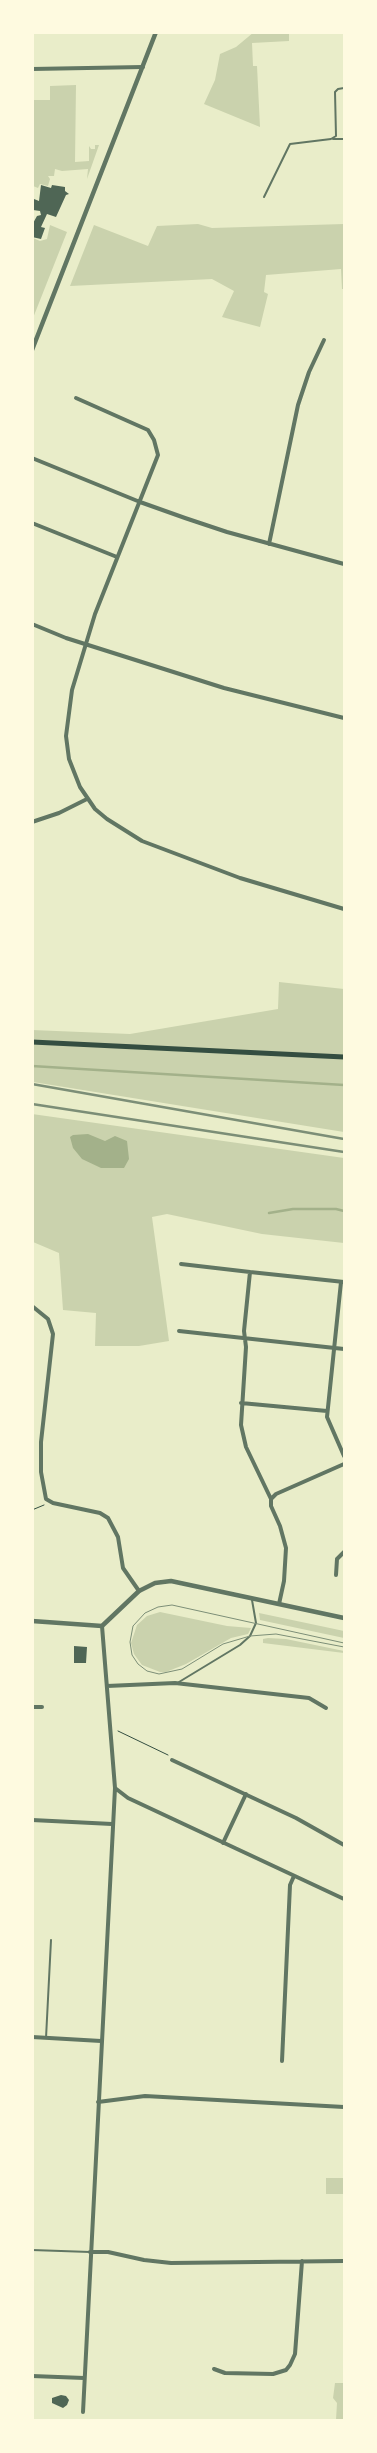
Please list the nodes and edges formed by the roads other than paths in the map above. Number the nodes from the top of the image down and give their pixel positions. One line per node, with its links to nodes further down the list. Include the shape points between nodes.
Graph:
1 (156, 33): 2 (street)
2 (143, 67): 3 (street); 9 (street)
3 (32, 69)
4 (344, 88): 6 (lane, via 336,92 337,132)
5 (344, 138): 6 (lane)
6 (331, 139): 7 (lane, via 290,144)
7 (264, 198)
8 (324, 340): 14 (street, via 298,405)
9 (32, 350)
10 (76, 398): 12 (street, via 133,422 152,435 158,454)
11 (32, 458): 12 (street)
12 (140, 502): 14 (street); 15 (street)
13 (32, 523): 15 (street)
14 (268, 544): 16 (street)
15 (117, 557): 18 (street)
16 (344, 564)
17 (32, 624): 18 (street)
18 (86, 644): 19 (street, via 224,688); 20 (street, via 72,690 66,736 73,772)
19 (344, 718)
20 (87, 799): 21 (street); 22 (street, via 122,830 162,850)
21 (32, 822)
22 (344, 910)
23 (32, 1042): 24 (main road)
24 (344, 1057)
25 (181, 1264): 26 (street)
26 (250, 1272): 27 (street); 30 (street)
27 (343, 1282): 31 (street)
28 (32, 1306): 40 (street, via 48,1319 53,1334 40,1442 45,1495 48,1501 92,1510 108,1518 118,1537 123,1568)
29 (179, 1331): 30 (street)
30 (245, 1339): 31 (street); 33 (street)
31 (334, 1348): 32 (street); 34 (street)
32 (344, 1349)
33 (242, 1403): 34 (street); 37 (street, via 243,1438)
34 (327, 1411): 35 (street)
35 (344, 1456)
36 (344, 1464): 37 (street)
37 (271, 1499): 42 (street, via 286,1548)
38 (344, 1552): 39 (street, via 337,1559)
39 (336, 1575)
40 (139, 1591): 41 (street, via 160,1582 177,1581); 45 (street)
41 (252, 1598): 42 (street); 46 (lane, via 256,1623 250,1636 231,1651)
42 (279, 1604): 43 (street)
43 (344, 1618)
44 (32, 1621): 45 (street)
45 (102, 1626): 47 (street)
46 (175, 1683): 47 (street); 50 (street, via 309,1698)
47 (107, 1686): 52 (street)
48 (32, 1707): 49 (street)
49 (42, 1707)
50 (326, 1708)
51 (172, 1760): 53 (street)
52 (115, 1788): 55 (street); 56 (street, via 128,1798)
53 (246, 1794): 56 (street); 57 (street)
54 (32, 1820): 55 (street)
55 (112, 1824): 63 (street)
56 (223, 1843): 58 (street)
57 (344, 1844)
58 (294, 1876): 59 (street); 64 (street, via 290,1885)
59 (344, 1899)
60 (51, 1940): 62 (lane)
61 (32, 2038): 62 (street)
62 (46, 2038): 63 (street)
63 (101, 2041): 65 (street)
64 (282, 2061)
65 (98, 2102): 66 (street, via 145,2096); 68 (street)
66 (344, 2107)
67 (32, 2250): 68 (lane)
68 (90, 2252): 70 (street, via 171,2263); 73 (street)
69 (344, 2261): 70 (street)
70 (302, 2262): 71 (street, via 295,2354 286,2370 273,2374 224,2373)
71 (214, 2369)
72 (32, 2376): 73 (street)
73 (84, 2378): 74 (street)
74 (83, 2412)

